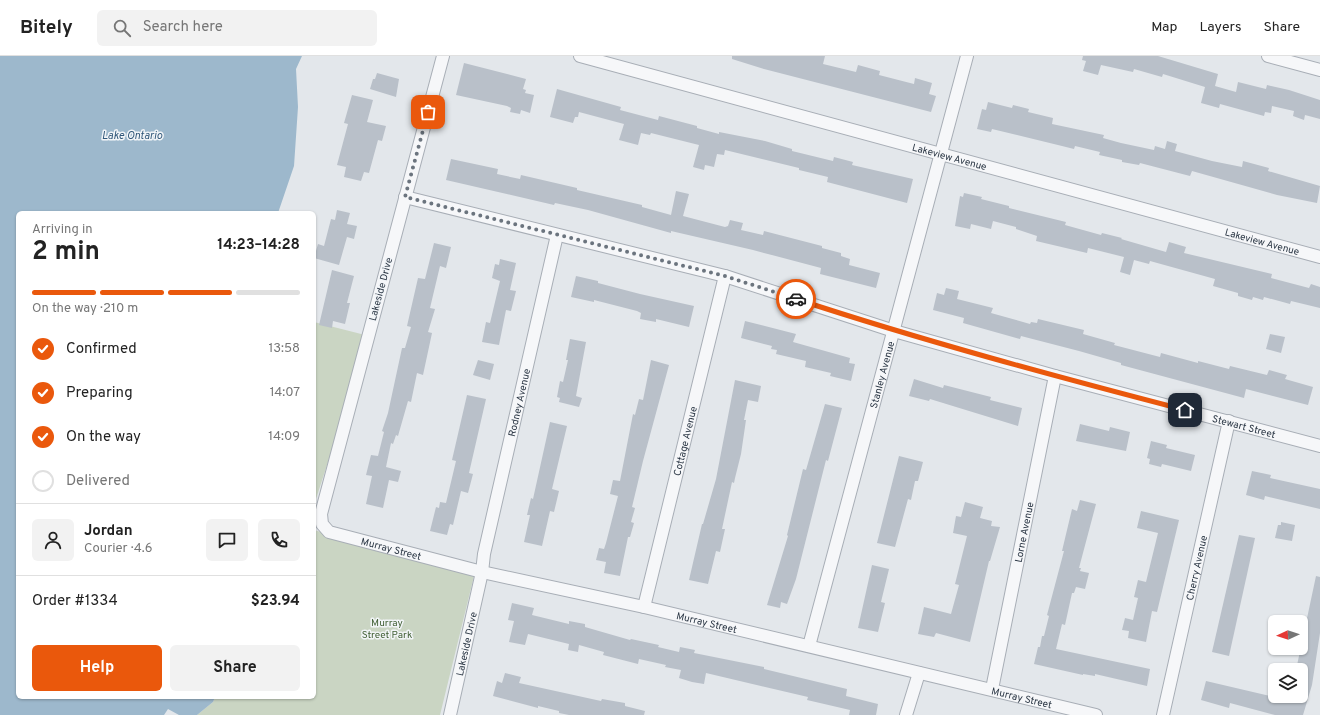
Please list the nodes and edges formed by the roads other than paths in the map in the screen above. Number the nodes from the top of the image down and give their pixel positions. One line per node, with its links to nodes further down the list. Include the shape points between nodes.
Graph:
1 (443, 56): 7 (street, Lakeside Drive)
2 (580, 56): 6 (street, Lakeview Avenue)
3 (967, 56): 6 (street, Stanley Avenue)
4 (1268, 56): 5 (street)
5 (1320, 70)
6 (942, 155): 9 (street, Lakeview Avenue); 11 (street, Stanley Avenue)
7 (405, 197): 8 (street, Stewart Street); 15 (street, Lakeside Drive, via 321,514)
8 (557, 234): 10 (street, Stewart Street); 16 (street, Rodney Avenue)
9 (1320, 257)
10 (725, 276): 11 (street, Stewart Street); 17 (street, Cottage Avenue)
11 (894, 331): 12 (street, Stewart Street); 18 (street, Stanley Avenue)
12 (1055, 376): 13 (street, Stewart Street); 20 (street, Lorne Avenue)
13 (1229, 421): 14 (street, Stewart Street); 24 (street, Cherry Avenue)
14 (1320, 446)
15 (322, 524): 16 (street, Murray Street, via 330,532)
16 (482, 572): 17 (street, Murray Street); 21 (street, Lakeside Drive)
17 (644, 607): 18 (street, Murray Street)
18 (809, 646): 19 (street, Murray Street)
19 (919, 673): 20 (street, Murray Street); 22 (street)
20 (992, 689): 23 (street, Murray Street)
21 (450, 715)
22 (906, 715)
23 (1096, 715)
24 (1163, 715)

